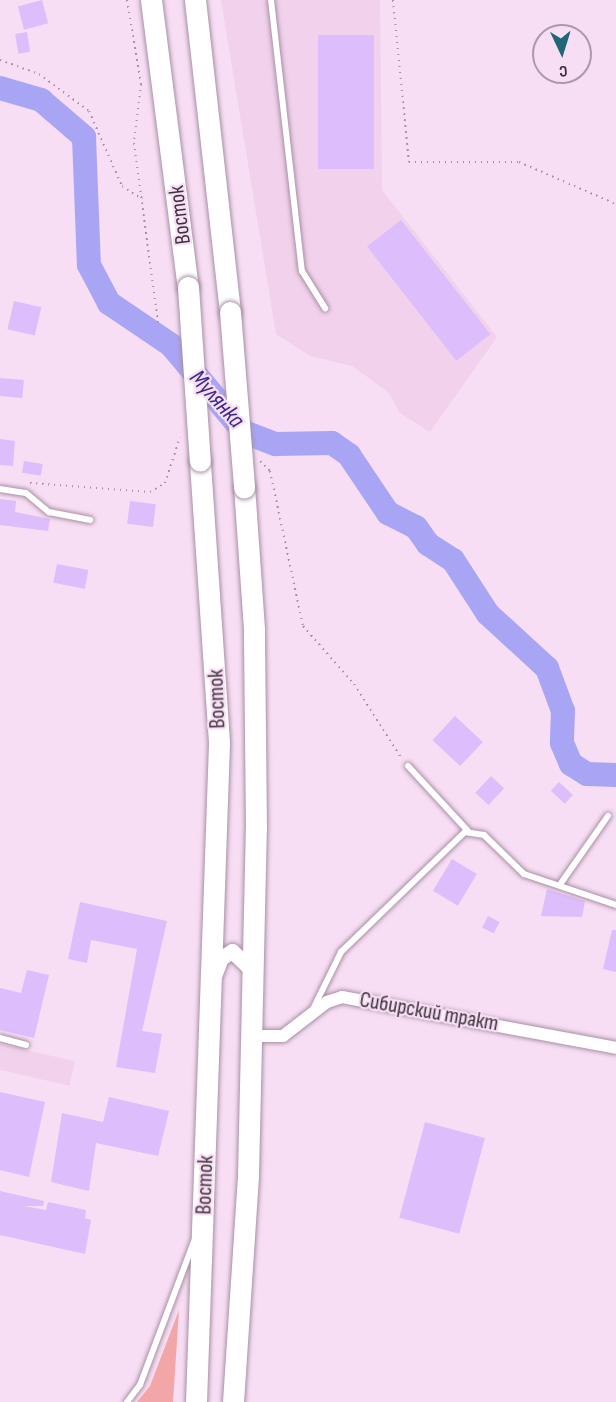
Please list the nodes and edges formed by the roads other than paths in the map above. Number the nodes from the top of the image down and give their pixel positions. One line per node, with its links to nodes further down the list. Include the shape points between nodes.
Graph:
1 (151, 0): 13 (highway, Восток, bridge, via 188,287 219,742)
2 (195, 0): 12 (highway, Восток, bridge, via 230,312 244,487 255,679)
3 (271, 0): 4 (lane, via 302,271)
4 (325, 308)
5 (0, 489): 6 (lane, via 27,493 49,512)
6 (90, 520)
7 (408, 766): 9 (lane)
8 (608, 816): 10 (lane)
9 (468, 831): 10 (lane, via 484,835 524,874); 14 (lane, via 341,952)
10 (561, 883): 11 (lane)
11 (616, 905)
12 (254, 973): 13 (street, via 246,958 232,951 221,958); 15 (highway, Восток)
13 (213, 978): 19 (highway, Восток)
14 (311, 1013): 15 (street, Сибирский тракт, via 283,1036); 18 (street, Сибирский тракт, via 327,1002 356,998)
15 (253, 1036): 22 (highway, Восток)
16 (0, 1038): 17 (lane)
17 (26, 1045)
18 (616, 1047)
19 (204, 1213): 20 (lane, via 140,1385); 21 (highway, Восток)
20 (127, 1402)
21 (196, 1402)
22 (233, 1402)

